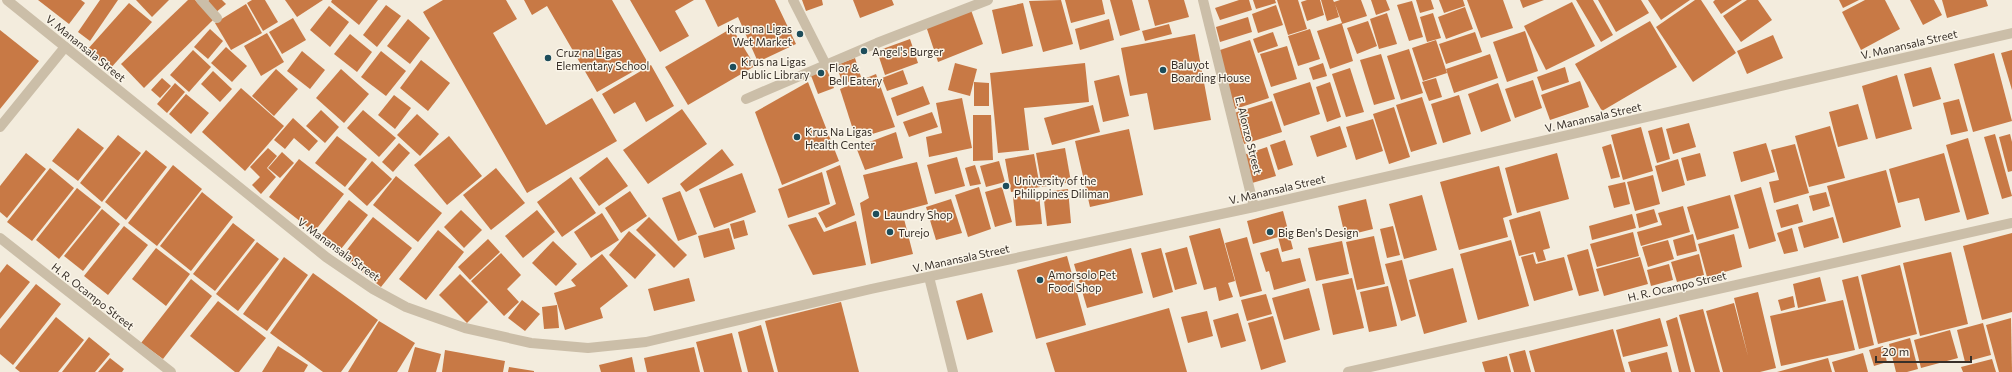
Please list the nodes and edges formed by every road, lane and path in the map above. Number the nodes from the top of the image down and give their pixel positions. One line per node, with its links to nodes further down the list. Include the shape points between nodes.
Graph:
1 (7, 0): 8 (street, V. Manansala Street)
2 (201, 0): 6 (street)
3 (793, 0): 9 (street)
4 (988, 0): 9 (street)
5 (1203, 0): 12 (street, E. Alonzo Street)
6 (217, 18)
7 (2012, 33): 12 (street, V. Manansala Street)
8 (65, 47): 11 (street); 15 (street, V. Manansala Street, via 326,257 373,289 406,307 465,328 531,343 588,348 646,342)
9 (826, 65): 10 (street)
10 (746, 99)
11 (0, 127)
12 (1254, 207): 15 (street, V. Manansala Street)
13 (2012, 223): 18 (street, H. R. Ocampo Street)
14 (0, 238): 16 (street, H. R. Ocampo Street)
15 (929, 277): 17 (street)
16 (171, 372)
17 (953, 372)
18 (1348, 372)

